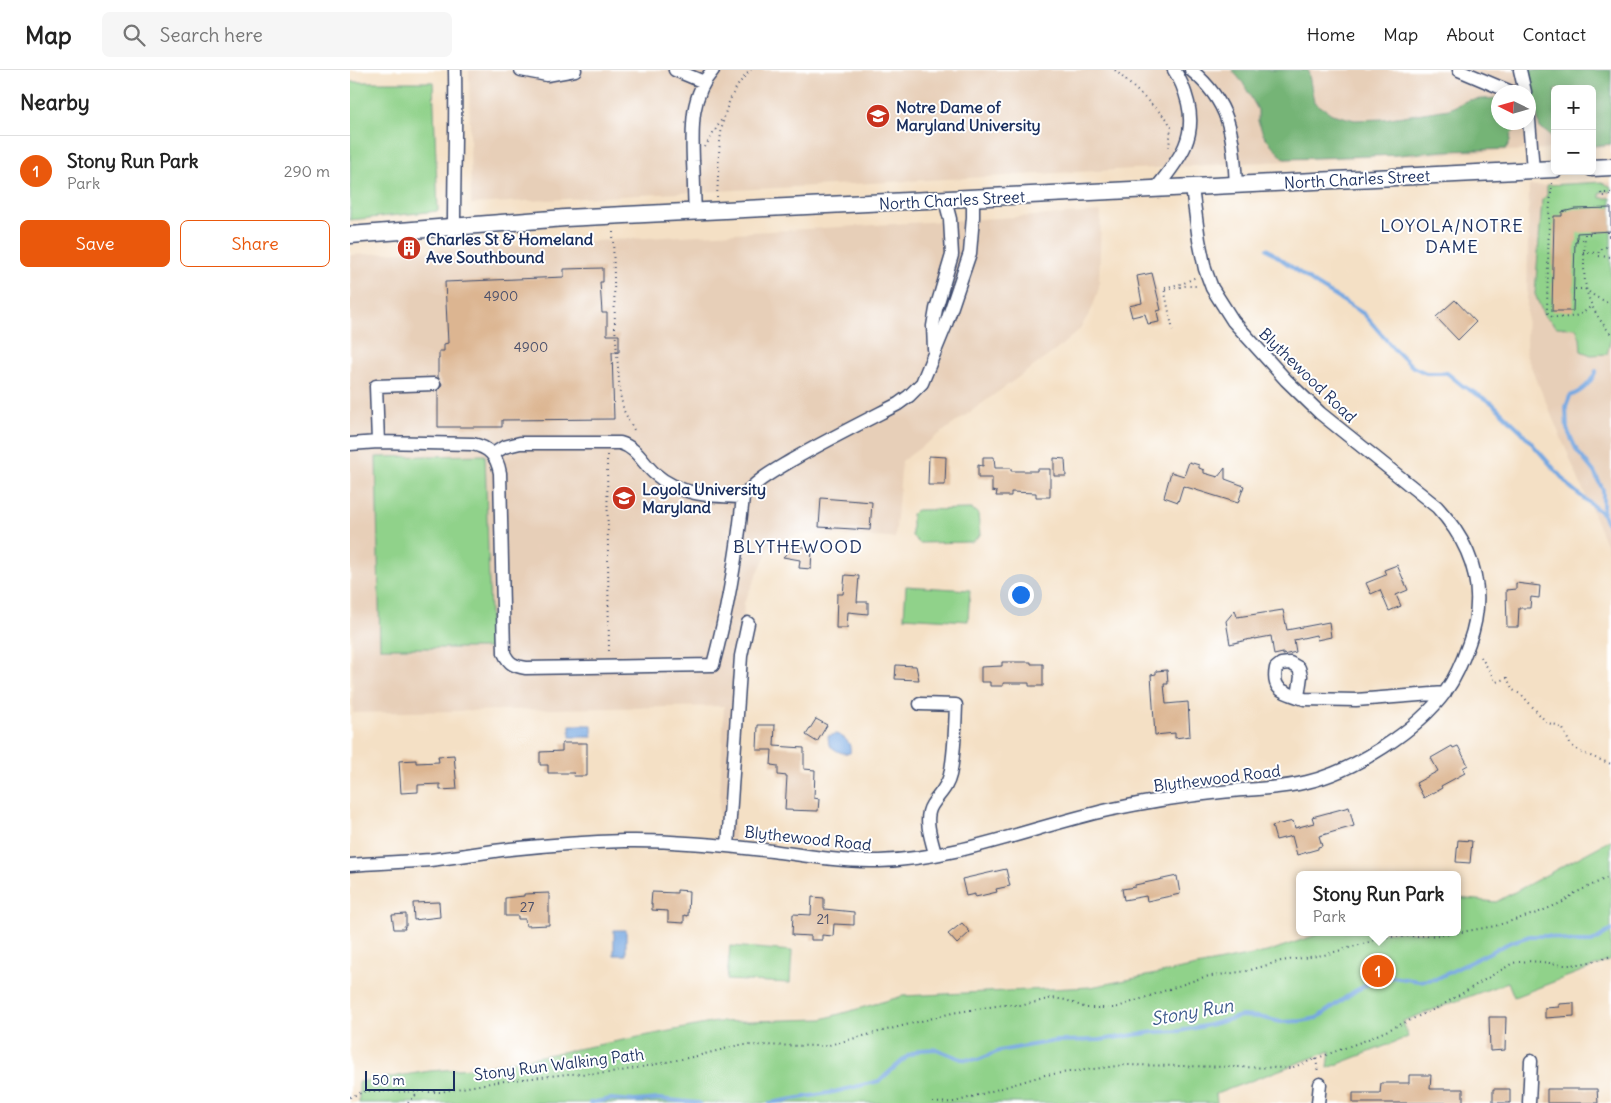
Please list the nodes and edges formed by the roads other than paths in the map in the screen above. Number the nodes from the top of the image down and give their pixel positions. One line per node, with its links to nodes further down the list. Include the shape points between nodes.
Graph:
1 (455, 70): 24 (street)
2 (521, 70): 3 (street, via 547,75)
3 (576, 70)
4 (675, 70): 10 (street)
5 (713, 70): 10 (street)
6 (1174, 70): 20 (street, via 1187,98 1190,129 1186,145)
7 (1191, 70): 18 (street, via 1212,93 1229,123)
8 (1459, 70): 11 (street)
9 (1520, 70): 12 (street)
10 (704, 82): 23 (street, via 694,109)
11 (1494, 85)
12 (1523, 85)
13 (1530, 130): 16 (street)
14 (1611, 167): 15 (main road)
15 (1596, 168)
16 (1533, 170): 17 (main road, North Charles Street); 18 (main road, North Charles Street)
17 (1553, 176)
18 (1236, 186): 19 (main road, North Charles Street)
19 (1192, 188): 20 (main road, North Charles Street); 33 (street, Blythewood Road, via 1205,269 1212,288 1233,321 1286,380 1332,423 1437,507 1463,541 1473,567 1477,606 1472,637)
20 (1155, 190): 21 (main road, North Charles Street)
21 (973, 198): 22 (main road, North Charles Street); 26 (street, via 970,253)
22 (945, 200): 23 (main road, North Charles Street); 26 (street, via 950,219 952,255 933,326)
23 (695, 212): 24 (main road, North Charles Street)
24 (454, 226): 25 (main road, North Charles Street)
25 (350, 235)
26 (934, 352): 31 (street, via 922,383 909,396 770,473)
27 (434, 384): 28 (street, via 376,386)
28 (378, 442): 29 (street); 30 (street, via 472,444 480,445)
29 (350, 444)
30 (493, 454): 31 (street, via 520,443 620,442 640,455 663,480 682,490 705,495); 31 (street, via 500,473 502,641 504,653 514,666 713,665 731,585)
31 (743, 496)
32 (748, 623): 36 (street, via 741,656)
33 (1445, 692): 34 (street, via 1356,700); 37 (street, Blythewood Road, via 1420,718 1378,751 1310,782 1158,800)
34 (1298, 697)
35 (920, 704): 37 (street, via 956,705 948,784 928,812)
36 (728, 846): 37 (street, Blythewood Road, via 861,861); 38 (street, Blythewood Road, via 662,841 588,842)
37 (935, 854)
38 (350, 865)
39 (1531, 1061): 42 (street)
40 (1320, 1084): 41 (street)
41 (1318, 1103)
42 (1529, 1103)

